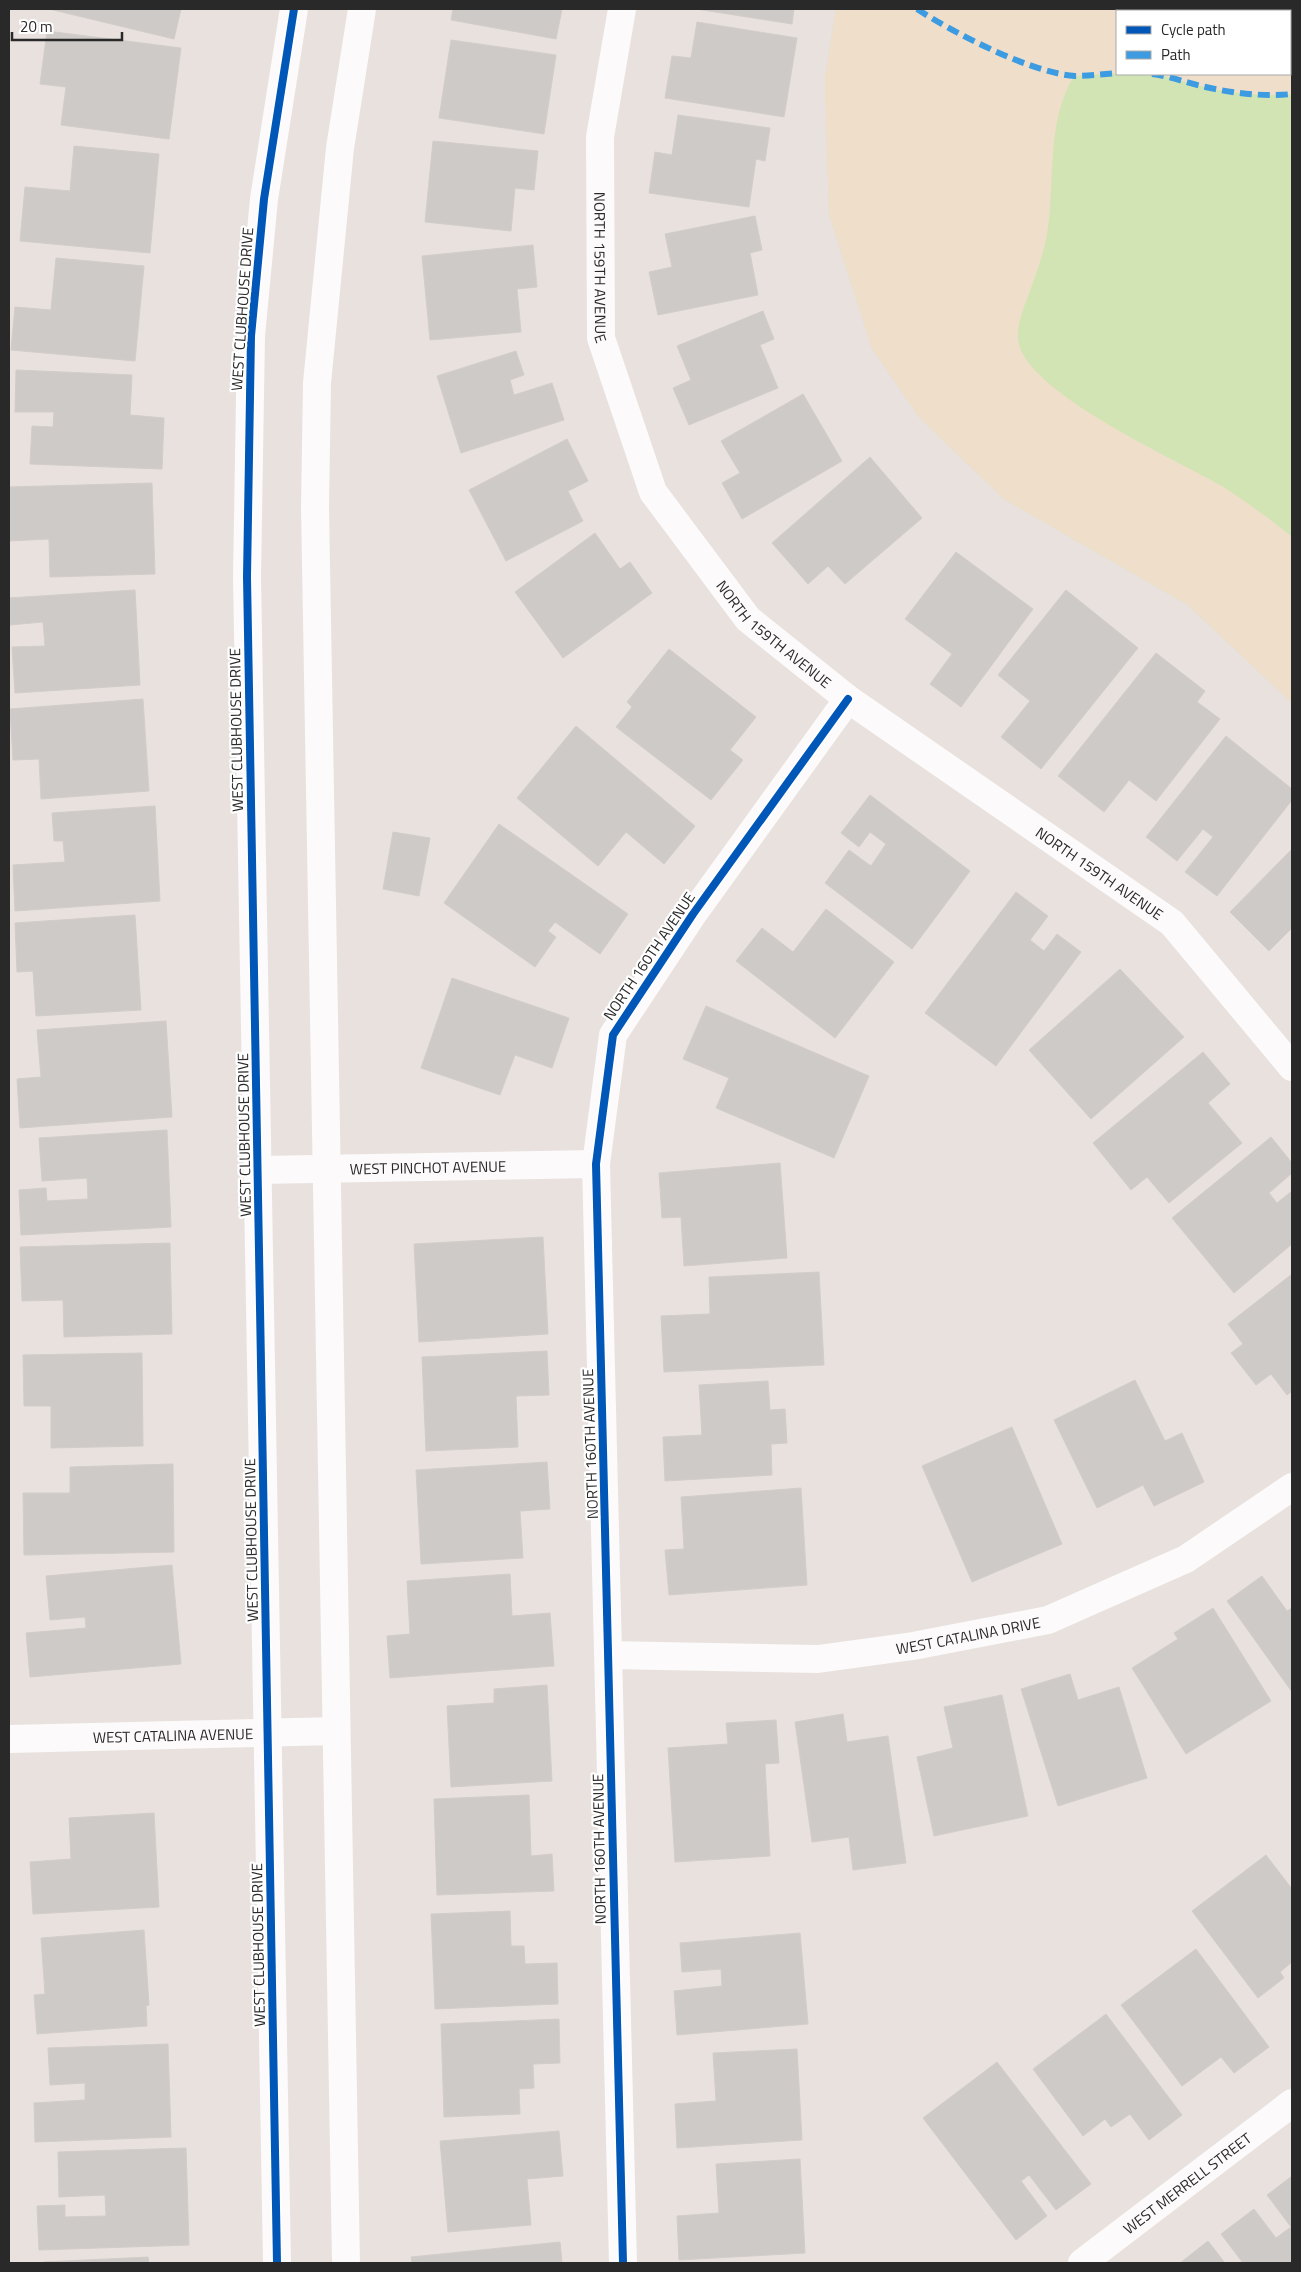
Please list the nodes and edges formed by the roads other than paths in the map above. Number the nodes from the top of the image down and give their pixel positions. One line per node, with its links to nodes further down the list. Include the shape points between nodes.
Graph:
1 (294, 9): 8 (street, WEST CLUBHOUSE DRIVE, via 264,199 251,336 247,578)
2 (362, 9): 7 (street, via 340,148 317,383 315,517)
3 (622, 9): 4 (street, NORTH 159TH AVENUE, via 600,137 602,338 653,492 748,619)
4 (848, 699): 5 (street, NORTH 159TH AVENUE, via 1172,924); 6 (street, NORTH 160TH AVENUE, via 693,914 614,1035)
5 (1292, 1067)
6 (596, 1164): 7 (street, WEST PINCHOT AVENUE); 10 (street, NORTH 160TH AVENUE)
7 (328, 1168): 8 (street, WEST PINCHOT AVENUE); 11 (street)
8 (259, 1170): 12 (street, WEST CLUBHOUSE DRIVE)
9 (1292, 1486): 10 (street, WEST CATALINA DRIVE, via 1186,1559 1048,1620 913,1646 818,1659)
10 (609, 1655): 17 (street, NORTH 160TH AVENUE)
11 (336, 1731): 12 (street, WEST CATALINA AVENUE); 16 (street)
12 (268, 1733): 13 (street, WEST CATALINA AVENUE); 15 (street, WEST CLUBHOUSE DRIVE)
13 (9, 1739)
14 (1292, 2103): 18 (street, WEST MERRELL STREET)
15 (278, 2263)
16 (346, 2263)
17 (623, 2263)
18 (1082, 2263)

